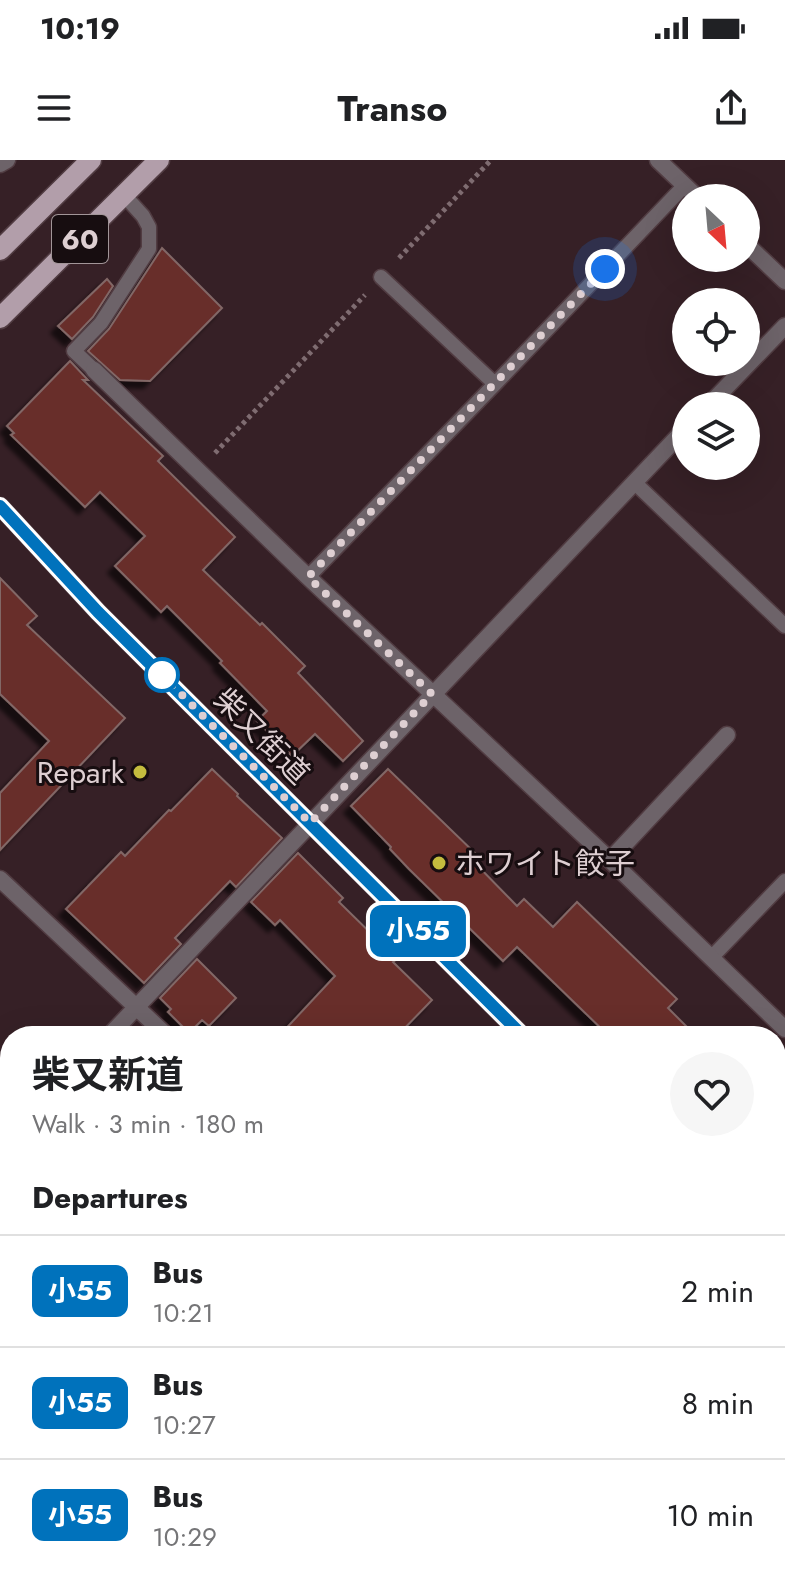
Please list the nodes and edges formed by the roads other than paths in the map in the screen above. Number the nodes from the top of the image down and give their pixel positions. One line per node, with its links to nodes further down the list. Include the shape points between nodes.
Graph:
1 (7, 160): 5 (street)
2 (159, 160): 7 (main road, 60)
3 (658, 160): 6 (street)
4 (88, 161): 9 (main road, 60)
5 (0, 164)
6 (684, 184)
7 (124, 195): 13 (main road, 60); 15 (lane, via 149,227 149,249 101,323 74,351)
8 (672, 199): 16 (lane)
9 (0, 250)
10 (760, 257): 12 (street)
11 (381, 277): 16 (lane)
12 (785, 281)
13 (0, 318)
14 (785, 326): 17 (street)
15 (94, 370): 21 (street)
16 (495, 384): 21 (lane)
17 (721, 392)
18 (672, 443): 19 (street)
19 (634, 482): 22 (lane); 23 (street)
20 (0, 506): 25 (main road, 柴又街道, via 98,612)
21 (308, 577): 23 (street)
22 (785, 626)
23 (432, 694): 25 (street); 26 (street)
24 (727, 735): 26 (street)
25 (310, 823): 30 (street); 33 (main road, 柴又街道)
26 (610, 860): 29 (street)
27 (0, 879): 30 (street)
28 (785, 881): 29 (lane)
29 (711, 958): 34 (street)
30 (137, 1006): 31 (street); 32 (street)
31 (118, 1026)
32 (157, 1026)
33 (513, 1026)
34 (782, 1026)

